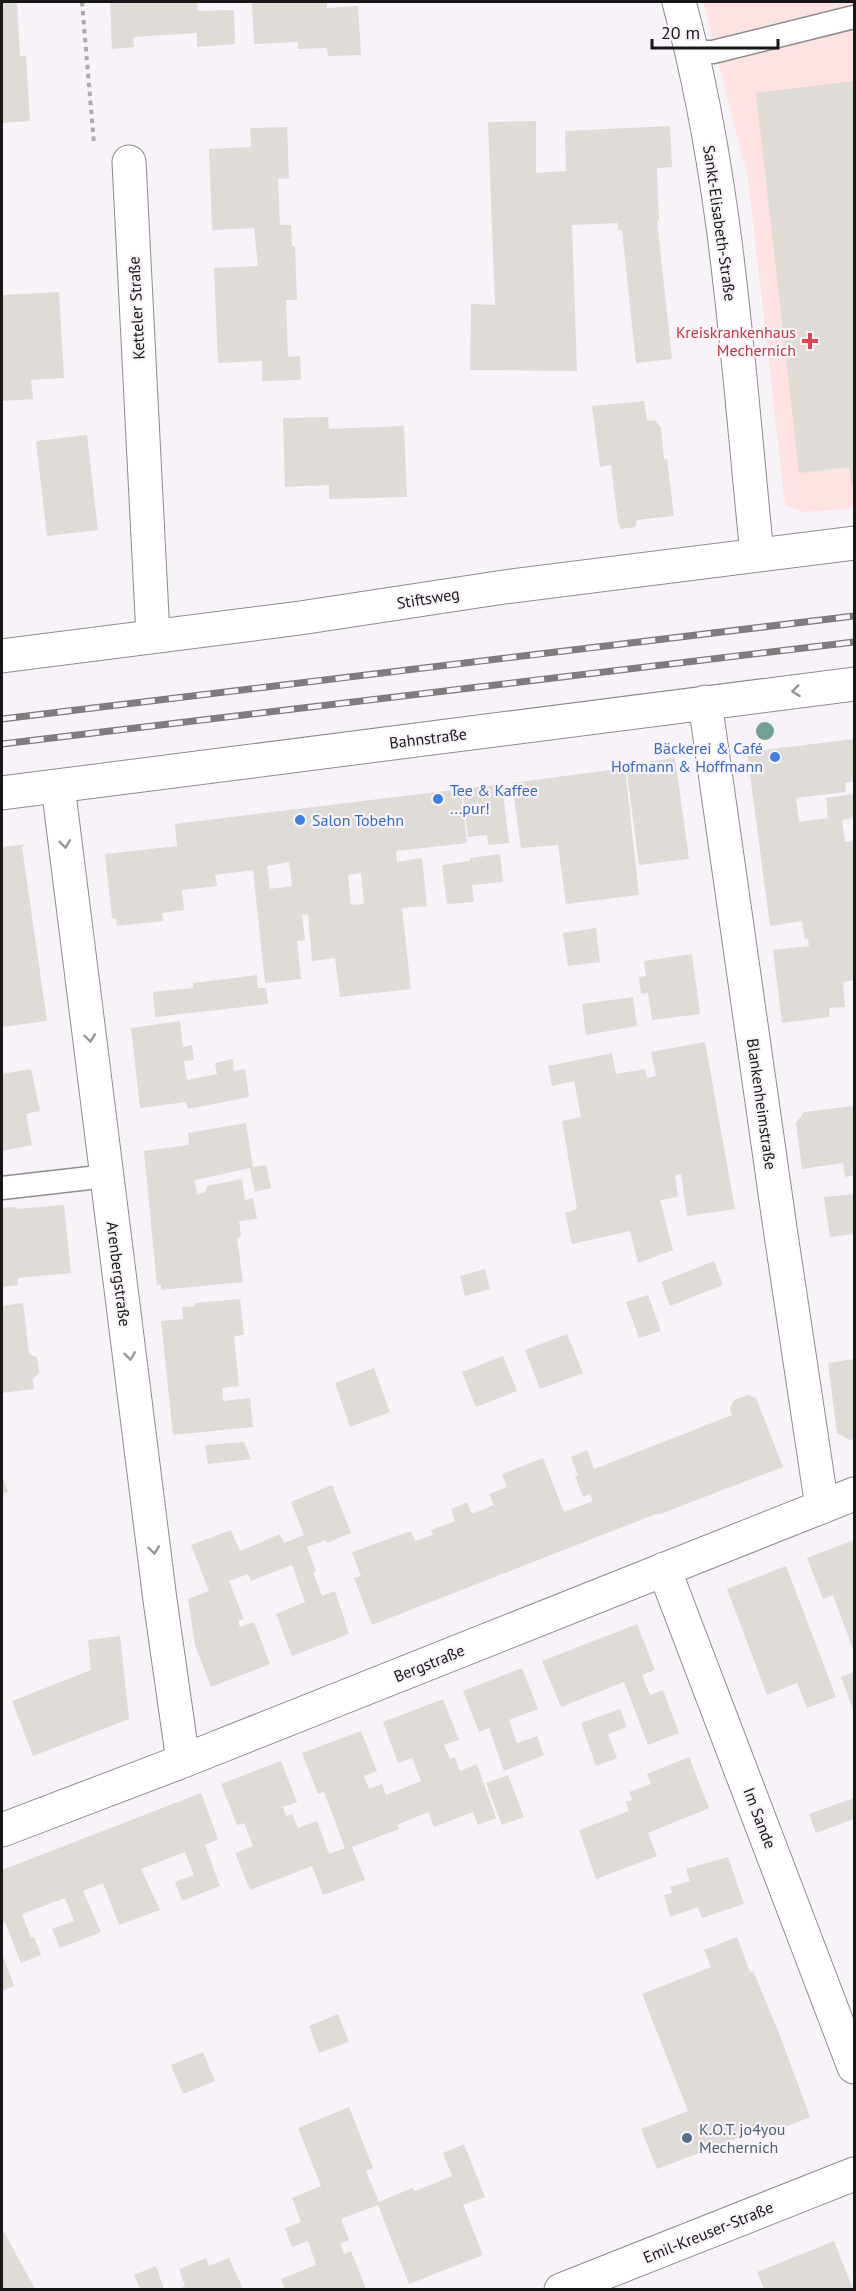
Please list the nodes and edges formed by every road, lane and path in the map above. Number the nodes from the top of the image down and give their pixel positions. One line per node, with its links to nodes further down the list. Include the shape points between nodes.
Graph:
1 (81, 2): 5 (path, via 94,145)
2 (679, 2): 4 (street, Sankt-Elisabeth-Straße)
3 (855, 16): 4 (lane, via 712,52)
4 (693, 52): 7 (street, Sankt-Elisabeth-Straße, via 721,207)
5 (129, 162): 8 (street, Ketteler Straße)
6 (855, 543): 7 (street, Stiftsweg)
7 (757, 554): 8 (street, Stiftsweg)
8 (153, 636): 9 (street, Stiftsweg)
9 (2, 656)
10 (855, 684): 11 (street, Bahnstraße, one-way to 11)
11 (705, 702): 12 (street, Bahnstraße); 17 (street, Blankenheimstraße)
12 (58, 786): 13 (street, Bahnstraße); 14 (street, Arenbergstraße, one-way to 14)
13 (2, 793)
14 (107, 1176): 15 (lane); 19 (street, Arenbergstraße, one-way to 19)
15 (2, 1188)
16 (855, 1494): 17 (street, Bergstraße)
17 (822, 1507): 18 (street, Bergstraße)
18 (664, 1569): 19 (street, Bergstraße); 21 (street, Im Sande)
19 (183, 1761): 20 (street, Bergstraße)
20 (2, 1830)
21 (855, 2067)
22 (855, 2174): 23 (street, Emil-Kreuser-Straße)
23 (561, 2289)

